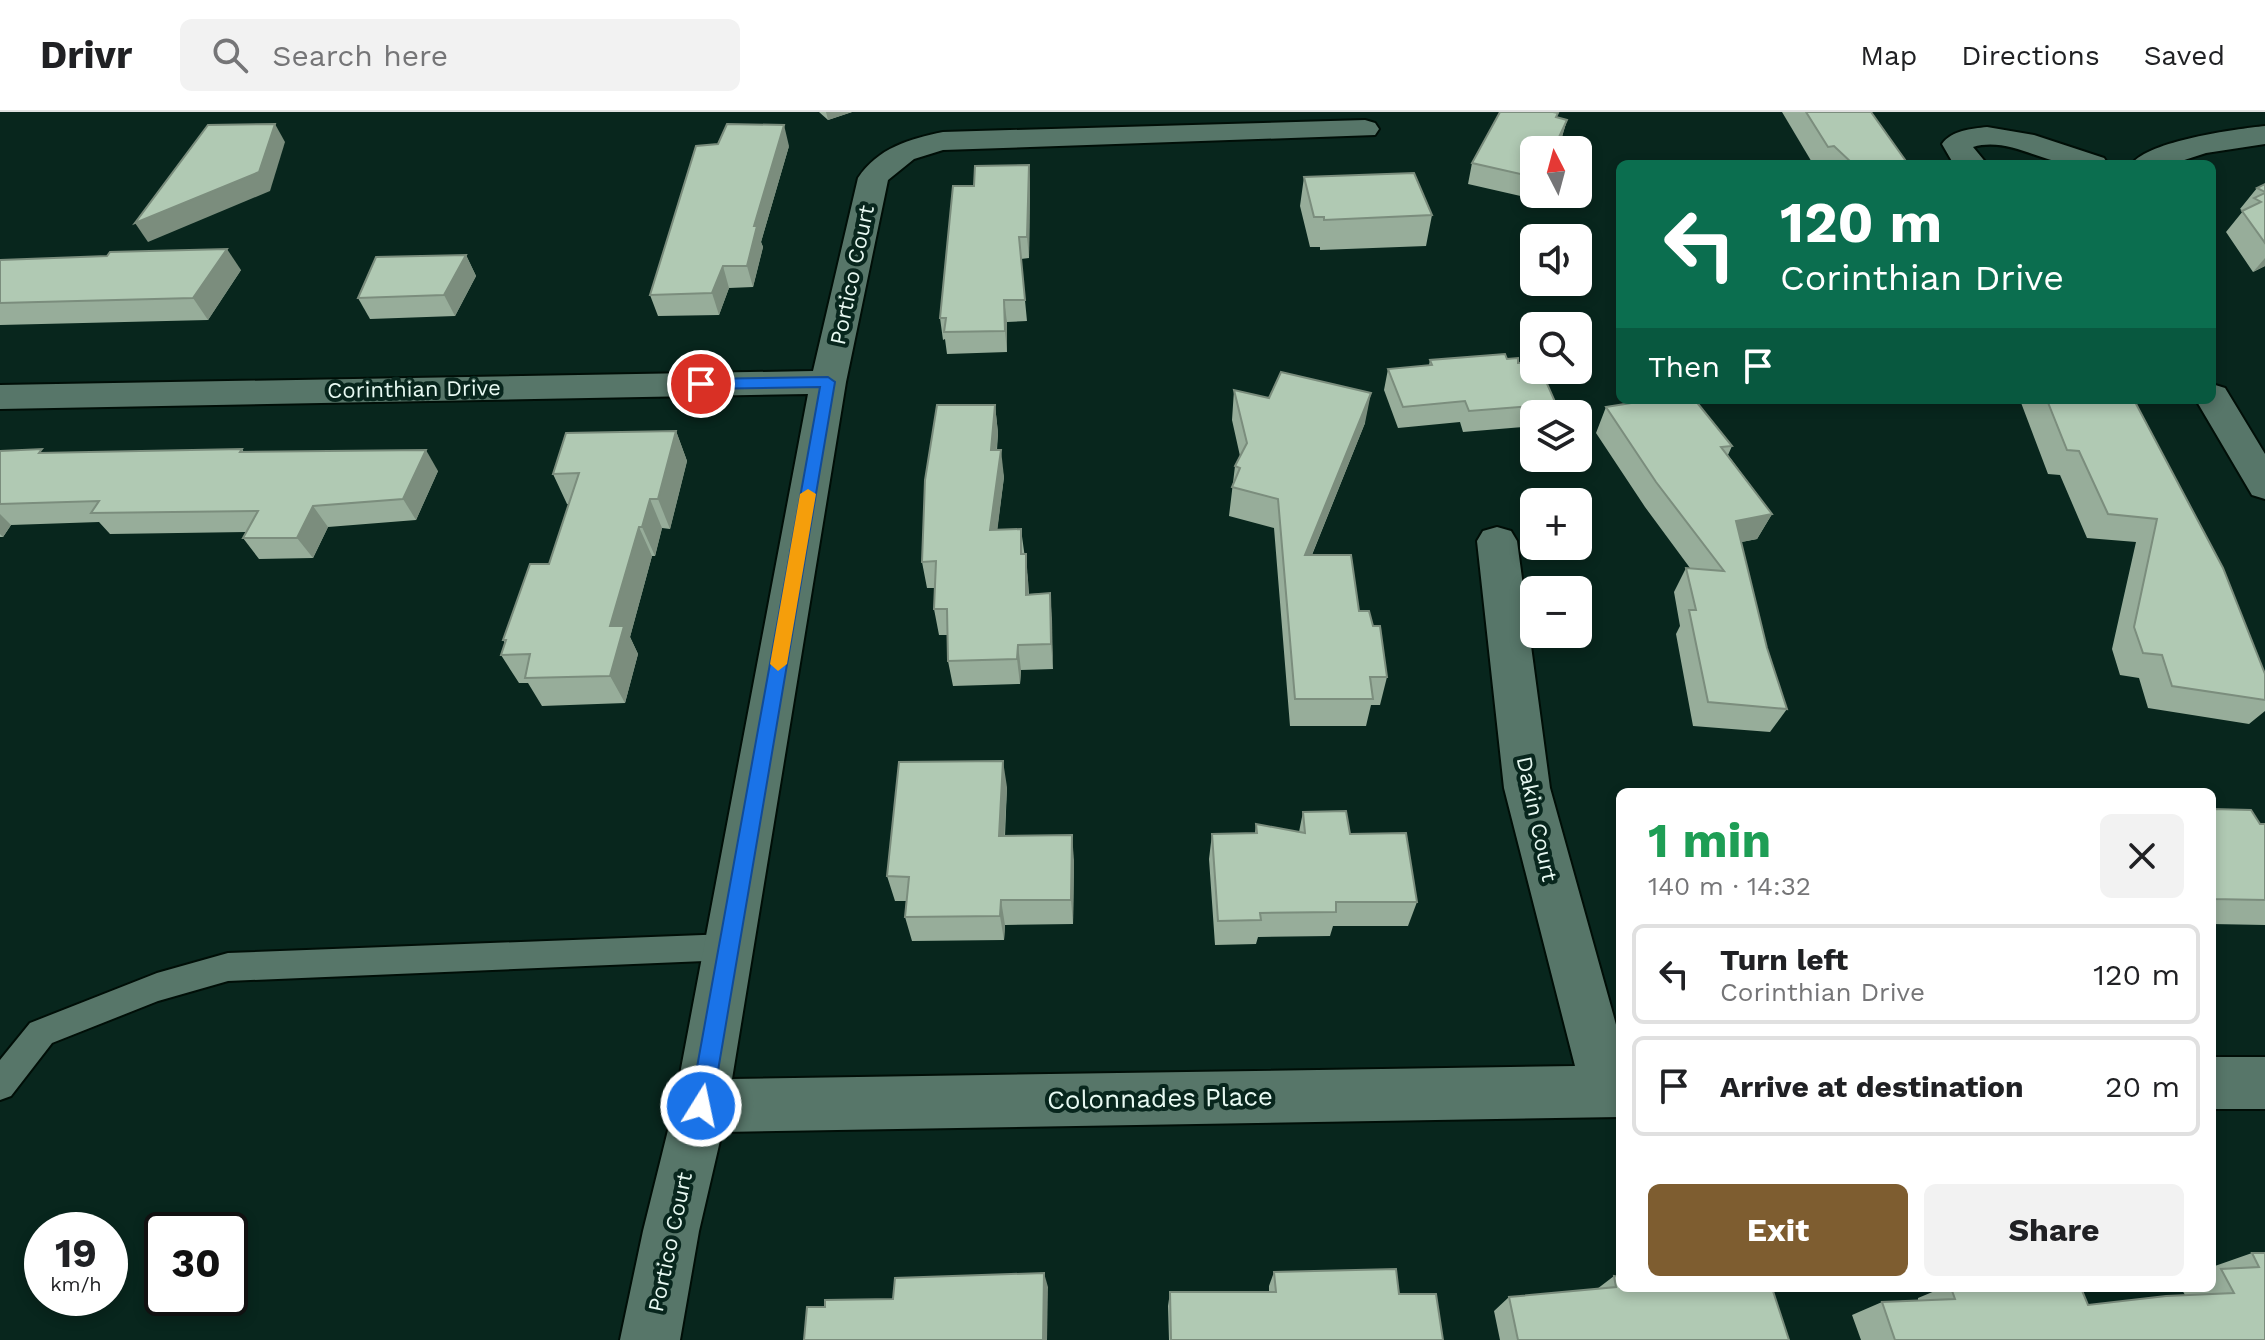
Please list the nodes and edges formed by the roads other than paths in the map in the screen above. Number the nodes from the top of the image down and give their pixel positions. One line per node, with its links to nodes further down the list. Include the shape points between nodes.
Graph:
1 (1365, 129): 6 (street, Portico Court, via 943,141 901,153 873,178)
2 (2265, 135): 5 (street, via 2178,150)
3 (1967, 160): 4 (street, via 1957,144 1970,135 1997,135)
4 (2080, 160)
5 (2156, 160)
6 (828, 382): 7 (street, Corinthian Drive); 11 (street, Portico Court)
7 (0, 397)
8 (2216, 403): 9 (street)
9 (2265, 486)
10 (1497, 541): 15 (street, Dakin Court, via 1527,788)
11 (729, 947): 14 (lane, via 228,967 157,987 41,1033); 16 (street, Portico Court)
12 (2216, 1083): 13 (street)
13 (2265, 1083)
14 (0, 1085)
15 (1614, 1091): 16 (street, Colonnades Place)
16 (701, 1106): 17 (street, Portico Court)
17 (650, 1340)

